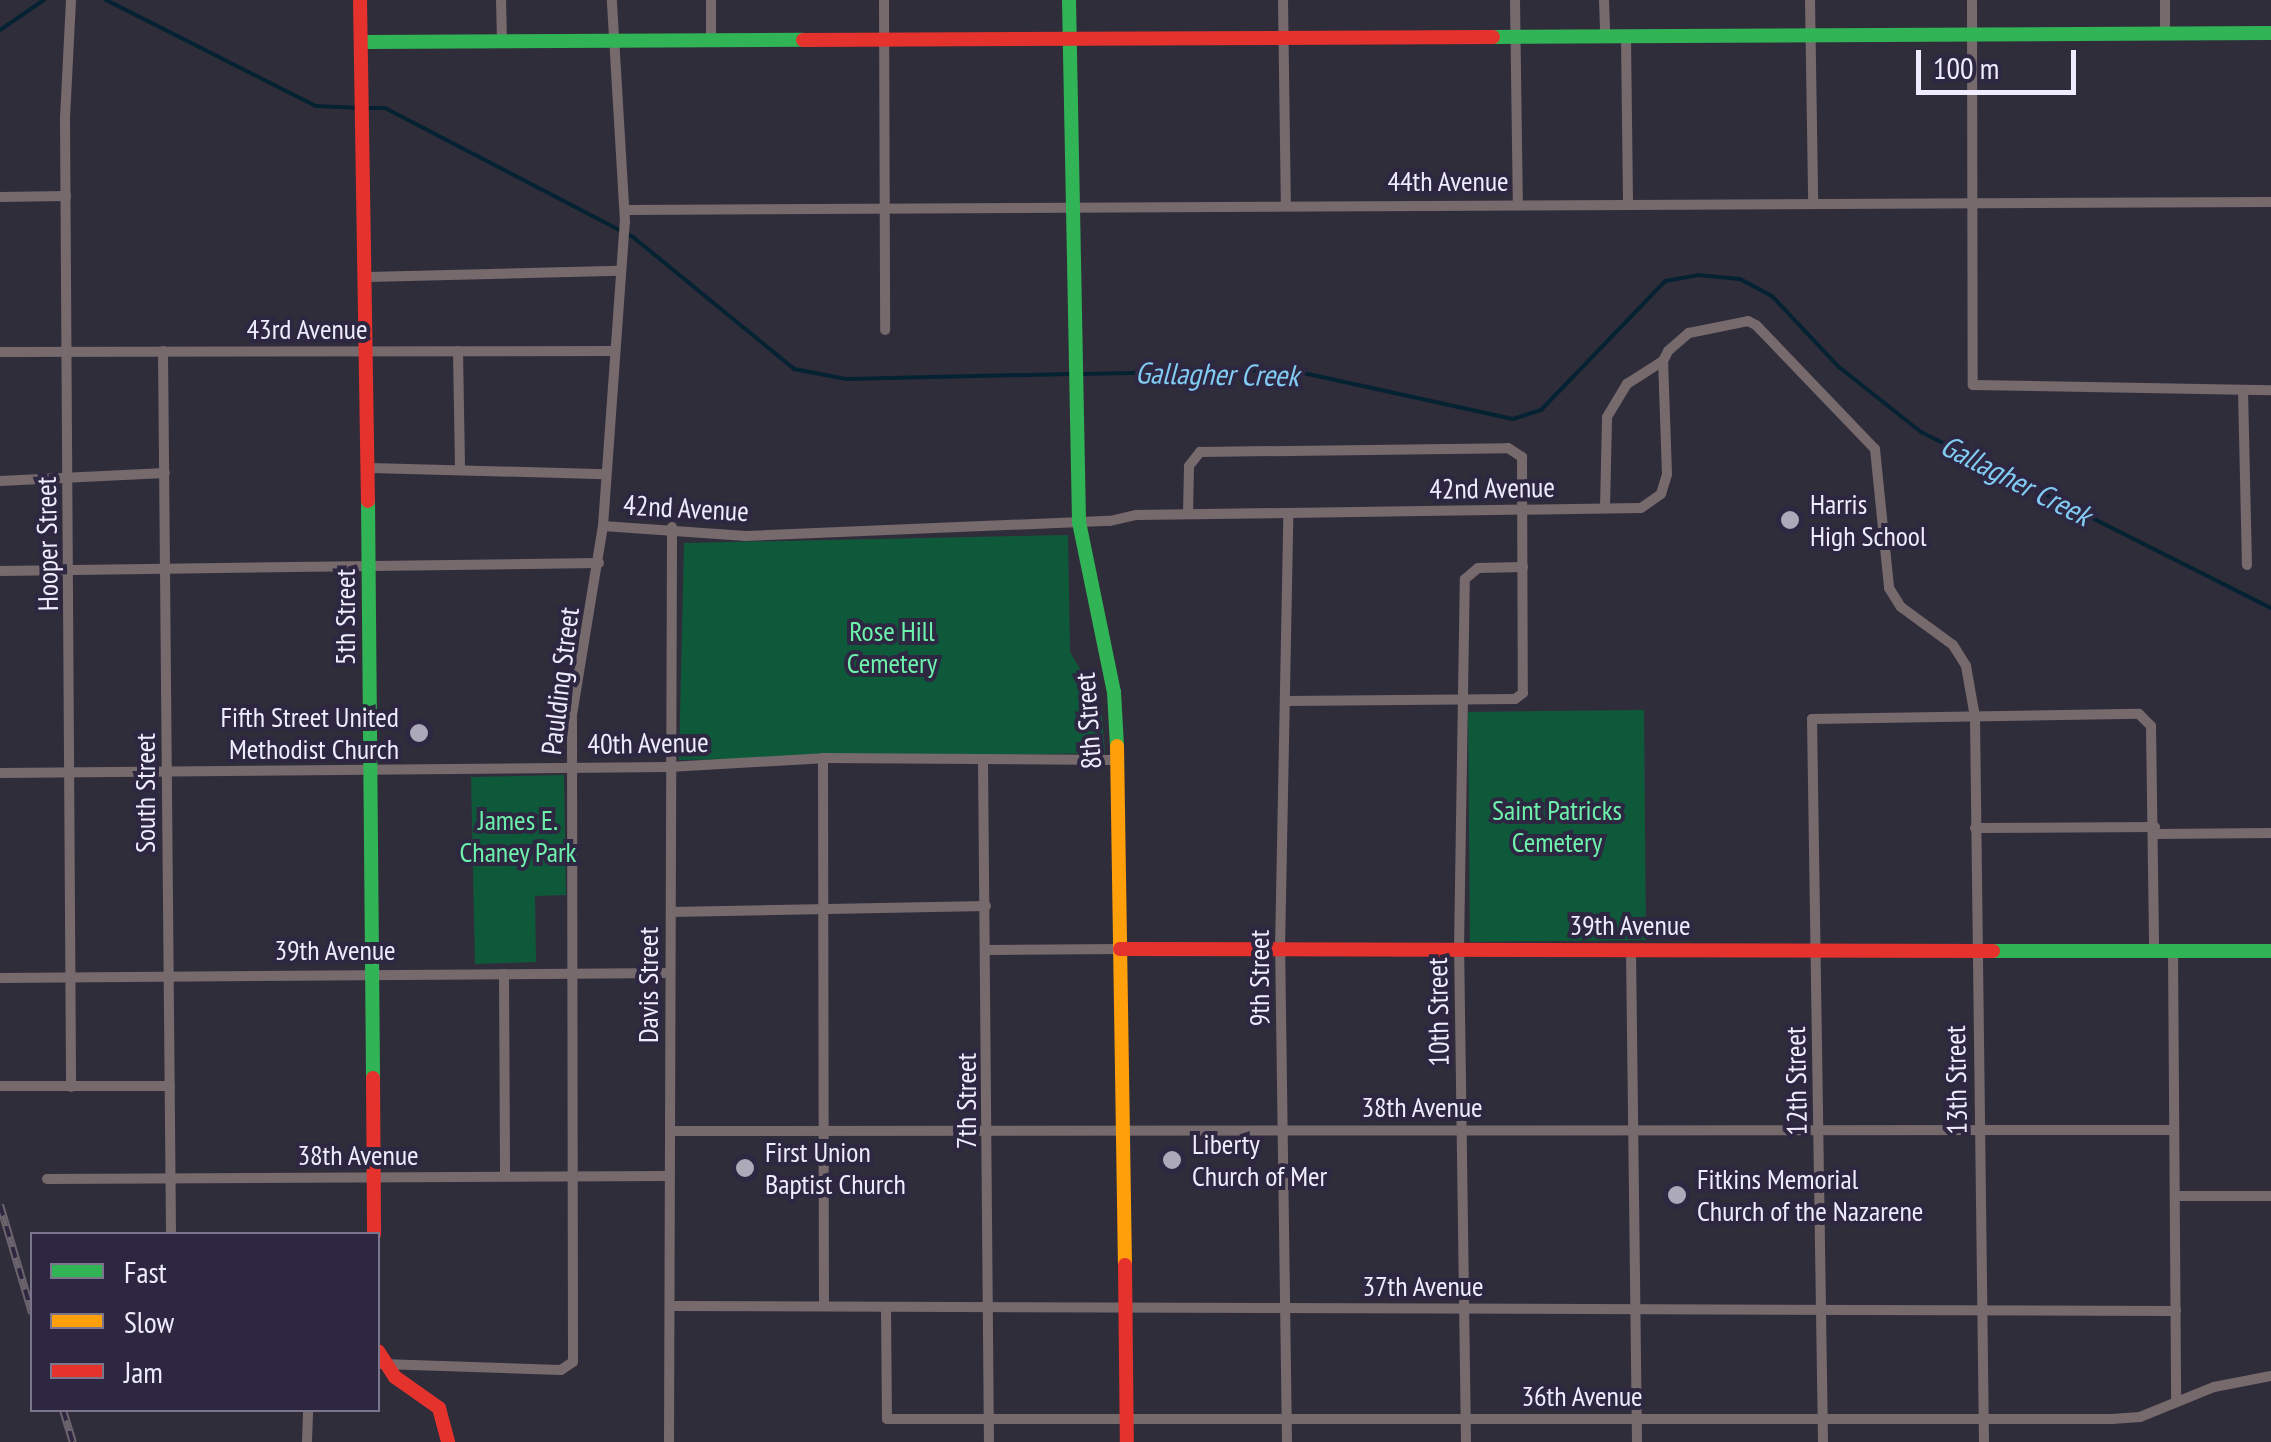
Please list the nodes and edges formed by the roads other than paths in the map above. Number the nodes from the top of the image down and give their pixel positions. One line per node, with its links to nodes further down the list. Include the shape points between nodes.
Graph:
1 (502, 0): 23 (street)
2 (612, 0): 25 (street, Paulding Street)
3 (711, 0): 26 (street)
4 (884, 0): 27 (street)
5 (1069, 0): 21 (street, 8th Street)
6 (1282, 0): 22 (street)
7 (1515, 0): 18 (street)
8 (1604, 0): 19 (street)
9 (1810, 0): 17 (street)
10 (1972, 0): 16 (street)
11 (2165, 0): 14 (street)
12 (71, 4): 28 (street, Hooper Street)
13 (363, 5): 24 (street, 5th Street)
14 (2165, 32): 15 (street); 16 (street)
15 (2271, 32)
16 (1972, 33): 17 (street); 30 (street)
17 (1810, 34): 20 (street); 32 (street)
18 (1516, 38): 19 (street); 22 (street); 34 (street)
19 (1605, 38): 20 (street)
20 (1626, 38): 31 (street)
21 (1069, 40): 22 (street); 27 (street); 36 (street, 8th Street)
22 (1283, 40): 35 (street)
23 (502, 41): 24 (street); 25 (street)
24 (365, 42): 40 (street, 5th Street)
25 (612, 42): 26 (street); 38 (street, Paulding Street)
26 (711, 42): 27 (street)
27 (884, 43): 37 (street)
28 (66, 196): 29 (street); 42 (street, Hooper Street)
29 (0, 197)
30 (1973, 199): 32 (street, 44th Avenue); 33 (street, 44th Avenue); 49 (street, via 1972,386)
31 (1628, 201): 32 (street, 44th Avenue); 34 (street, 44th Avenue)
32 (1813, 201)
33 (2271, 202)
34 (1518, 203): 35 (street, 44th Avenue)
35 (1286, 204): 36 (street, 44th Avenue)
36 (1071, 206): 37 (street, 44th Avenue); 61 (street, 8th Street)
37 (884, 208): 38 (street, 44th Avenue); 41 (street)
38 (625, 216): 39 (street, Paulding Street)
39 (620, 271): 40 (street); 44 (street, Paulding Street)
40 (368, 277): 46 (street, 5th Street)
41 (886, 330)
42 (68, 351): 43 (street, 43rd Avenue); 45 (street, 43rd Avenue); 55 (street, Hooper Street)
43 (163, 351): 46 (street, 43rd Avenue); 53 (street, South Street)
44 (614, 351): 47 (street, 43rd Avenue); 54 (street, Paulding Street)
45 (0, 352)
46 (368, 352): 47 (street, 43rd Avenue); 51 (street, 5th Street)
47 (458, 352): 52 (street)
48 (1663, 361): 57 (street, via 1627,384 1607,416); 57 (street, 42nd Avenue, via 1664,486 1651,504); 73 (street, via 1689,333 1748,321 1824,392 1875,450 1889,588 1901,607 1953,645 1966,666)
49 (2244, 390): 50 (street); 66 (street)
50 (2271, 390)
51 (370, 468): 52 (street, 42nd Avenue); 65 (street, 5th Street)
52 (460, 469): 54 (street, 42nd Avenue)
53 (165, 473): 55 (street); 68 (street, South Street)
54 (606, 474): 62 (street, Paulding Street)
55 (69, 477): 56 (street); 69 (street, Hooper Street)
56 (0, 481)
57 (1604, 508): 58 (street, 42nd Avenue)
58 (1523, 511): 59 (street, via 1522,458 1508,448 1200,452 1189,466); 60 (street, 42nd Avenue); 67 (street)
59 (1188, 514): 60 (street, 42nd Avenue); 61 (street, 42nd Avenue)
60 (1288, 514): 72 (street, 9th Street)
61 (1079, 522): 63 (street, 42nd Avenue, via 746,536); 76 (street, 8th Street, via 1114,692)
62 (603, 526): 63 (street, 42nd Avenue); 64 (street, Paulding Street)
63 (672, 527): 77 (street, Davis Street)
64 (599, 563): 65 (street); 78 (street, Paulding Street, via 572,715)
65 (370, 565): 68 (street); 81 (street, 5th Street)
66 (2247, 565)
67 (1524, 567): 71 (street, 10th Street, via 1478,568 1465,578); 71 (street, via 1523,692 1516,700)
68 (166, 568): 69 (street); 80 (street, South Street)
69 (71, 570): 70 (street); 79 (street, Hooper Street)
70 (0, 571)
71 (1462, 701): 72 (street); 90 (street, 10th Street)
72 (1287, 702): 93 (street, 9th Street)
73 (1976, 716): 83 (street, 13th Street); 84 (street, via 2139,714 2152,726); 95 (street, 12th Street, via 1812,719)
74 (823, 758): 75 (street, 40th Avenue); 77 (street, 40th Avenue); 87 (street)
75 (983, 760): 76 (street, 40th Avenue); 86 (street, 7th Street)
76 (1118, 760): 92 (street, 8th Street)
77 (669, 767): 78 (street, 40th Avenue); 88 (street, Davis Street)
78 (571, 768): 81 (street, 40th Avenue); 99 (street, Paulding Street)
79 (70, 772): 80 (street, 40th Avenue); 82 (street, 40th Avenue); 105 (street, Hooper Street)
80 (168, 772): 81 (street, 40th Avenue); 102 (street, South Street)
81 (370, 772): 103 (street, 5th Street)
82 (0, 774)
83 (1975, 828): 84 (street); 98 (street, 13th Street)
84 (2154, 830): 85 (street); 89 (street)
85 (2271, 832)
86 (986, 906): 87 (street); 91 (street, 7th Street)
87 (825, 909): 88 (street); 117 (street)
88 (670, 912): 100 (street, Davis Street)
89 (2154, 948): 96 (street, 39th Avenue); 98 (street, 39th Avenue)
90 (1459, 949): 93 (street, 39th Avenue); 94 (street, 39th Avenue); 109 (street, 10th Street)
91 (988, 950): 92 (street, 39th Avenue); 118 (street, 7th Street)
92 (1120, 950): 93 (street, 39th Avenue); 116 (street, 8th Street)
93 (1280, 950): 112 (street, 9th Street)
94 (1631, 950): 95 (street, 39th Avenue); 110 (street)
95 (1816, 950): 98 (street, 39th Avenue); 113 (street, 12th Street)
96 (2173, 950): 97 (street, 39th Avenue); 114 (street)
97 (2271, 950)
98 (1976, 952): 111 (street, 13th Street)
99 (572, 973): 100 (street, 39th Avenue); 101 (street, 39th Avenue); 119 (street, Paulding Street)
100 (670, 973): 115 (street, Davis Street)
101 (504, 974): 103 (street, 39th Avenue); 120 (street)
102 (169, 976): 103 (street, 39th Avenue); 105 (street, 39th Avenue); 106 (street, South Street)
103 (372, 976): 123 (street, 5th Street)
104 (0, 978): 105 (street, 39th Avenue)
105 (72, 978): 107 (street, Hooper Street)
106 (170, 1086): 107 (street); 122 (street, South Street)
107 (72, 1087): 108 (street)
108 (0, 1088)
109 (1462, 1128): 110 (street, 38th Avenue); 112 (street, 38th Avenue); 134 (street, 10th Street)
110 (1634, 1129): 113 (street, 38th Avenue); 135 (street)
111 (1979, 1129): 113 (street, 38th Avenue); 114 (street, 38th Avenue); 137 (street, 13th Street)
112 (1283, 1130): 116 (street, 38th Avenue); 133 (street, 9th Street)
113 (1820, 1130): 138 (street, 12th Street)
114 (2174, 1130): 125 (street)
115 (670, 1131): 117 (street, 38th Avenue); 121 (street, Davis Street)
116 (1122, 1131): 118 (street, 38th Avenue); 136 (street, 8th Street)
117 (825, 1132): 118 (street, 38th Avenue); 130 (street)
118 (988, 1132): 131 (street, 7th Street)
119 (574, 1175): 120 (street, 38th Avenue); 121 (street, 38th Avenue); 140 (street, Paulding Street, via 570,1369)
120 (505, 1176): 123 (street, 38th Avenue)
121 (669, 1176): 129 (street, Davis Street)
122 (170, 1178): 123 (street, 38th Avenue); 124 (street, 38th Avenue); 127 (street, South Street)
123 (374, 1178): 128 (street, 5th Street)
124 (48, 1179)
125 (2176, 1196): 126 (street); 139 (street)
126 (2271, 1196)
127 (172, 1232)
128 (374, 1232)
129 (670, 1306): 130 (street, 37th Avenue); 154 (street, Davis Street)
130 (824, 1306): 132 (street, 37th Avenue)
131 (990, 1306): 132 (street, 37th Avenue); 136 (street, 37th Avenue); 146 (street, 7th Street)
132 (886, 1307): 146 (street, 36th Avenue, via 887,1419)
133 (1285, 1308): 134 (street, 37th Avenue); 136 (street, 37th Avenue); 148 (street, 9th Street)
134 (1464, 1308): 135 (street, 37th Avenue); 145 (street, 10th Street)
135 (1636, 1308): 138 (street, 37th Avenue); 149 (street)
136 (1125, 1310): 147 (street, 8th Street)
137 (1984, 1310): 138 (street, 37th Avenue); 139 (street, 37th Avenue); 151 (street, 13th Street)
138 (1822, 1311): 150 (street, 12th Street)
139 (2176, 1311): 143 (street)
140 (380, 1357)
141 (380, 1358): 153 (street, via 439,1408)
142 (2271, 1376): 143 (street, 36th Avenue)
143 (2176, 1402): 151 (street, 36th Avenue, via 2140,1417)
144 (308, 1412): 152 (street)
145 (1466, 1418): 148 (street, 36th Avenue); 149 (street, 36th Avenue); 158 (street, 10th Street)
146 (988, 1419): 147 (street, 36th Avenue); 155 (street, 7th Street)
147 (1126, 1419): 148 (street, 36th Avenue); 156 (street, 8th Street)
148 (1287, 1419): 157 (street, 9th Street)
149 (1636, 1419): 150 (street, 36th Avenue); 159 (street)
150 (1823, 1419): 151 (street, 36th Avenue); 160 (street, 12th Street)
151 (1983, 1420): 161 (street, 13th Street)
152 (307, 1442)
153 (448, 1442)
154 (670, 1442)
155 (989, 1442)
156 (1127, 1442)
157 (1287, 1442)
158 (1466, 1442)
159 (1637, 1442)
160 (1823, 1442)
161 (1984, 1442)

